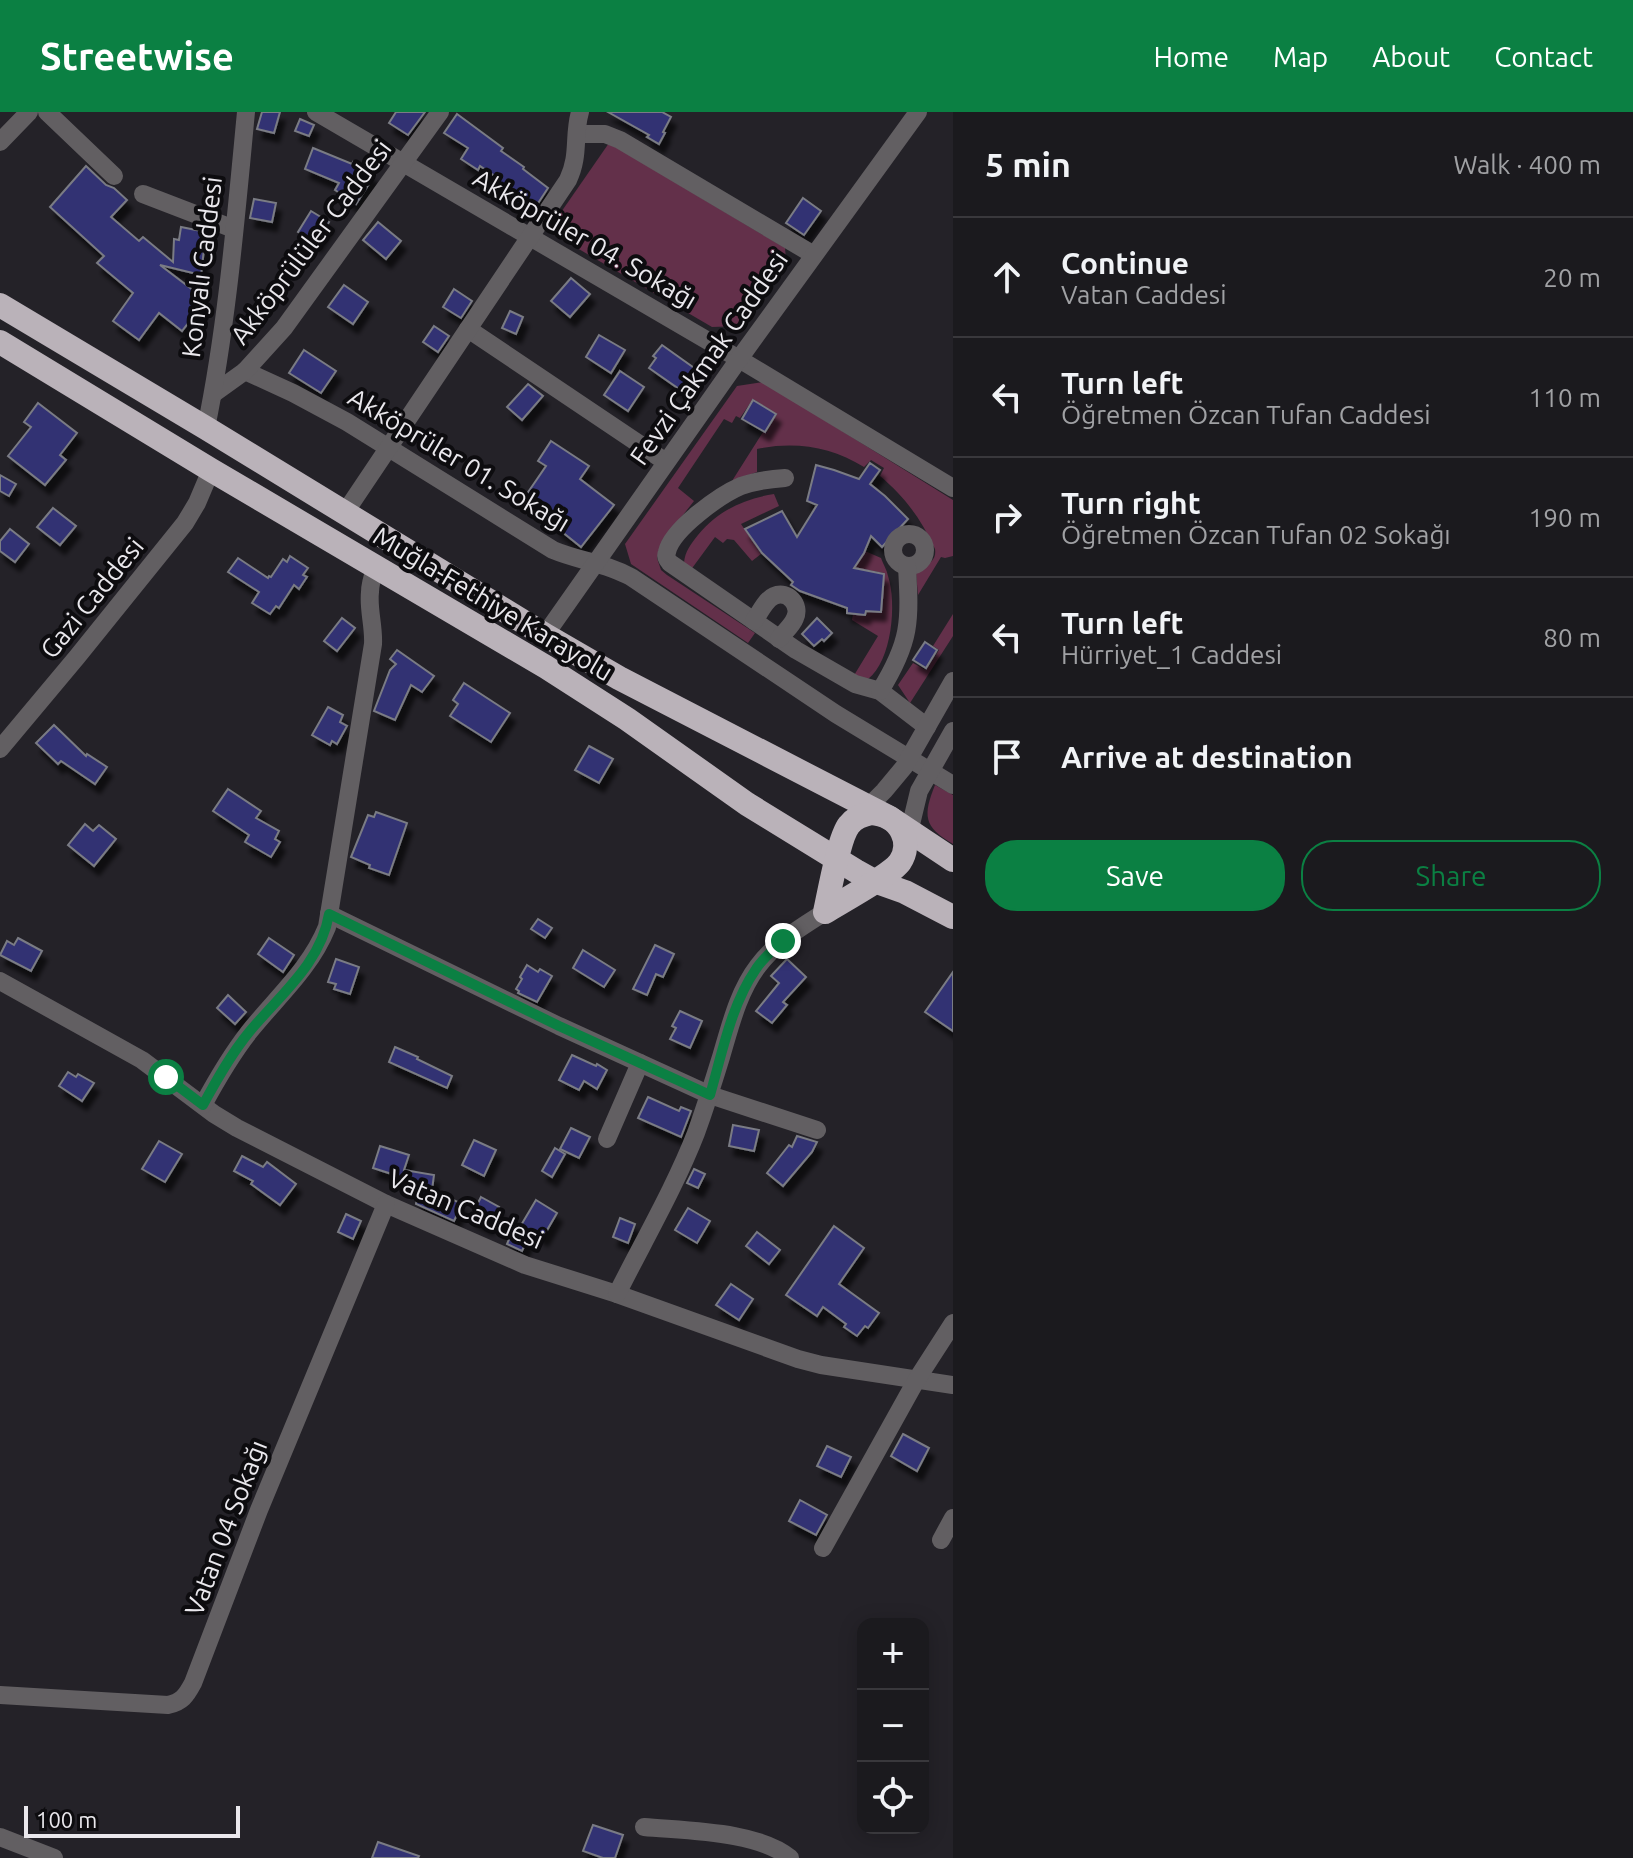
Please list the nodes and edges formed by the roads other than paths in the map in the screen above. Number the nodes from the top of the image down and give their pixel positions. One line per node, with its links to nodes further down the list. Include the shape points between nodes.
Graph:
1 (29, 112): 9 (street)
2 (47, 112): 11 (street)
3 (246, 112): 13 (street, Konyalı Caddesi)
4 (316, 112): 10 (street, Akköprüler 04. Sokağı)
5 (440, 112): 10 (street, Akköprülüler Caddesi)
6 (580, 112): 8 (street)
7 (918, 112): 15 (street, Fevzi Çakmak Caddesi)
8 (578, 134): 14 (street, via 574,169); 15 (street, via 620,140)
9 (0, 142)
10 (403, 164): 14 (street, Akköprüler 04. Sokağı); 20 (street, Akköprülüler Caddesi, via 284,328)
11 (114, 176)
12 (143, 194): 13 (street)
13 (234, 229): 21 (street, Konyalı Caddesi)
14 (530, 236): 17 (street); 19 (street, Akköprüler 04. Sokağı)
15 (814, 255): 19 (street, Fevzi Çakmak Caddesi)
16 (0, 305): 22 (highway, Muğla-Fethiye Karayolu)
17 (468, 329): 23 (street); 24 (street)
18 (0, 342): 25 (highway, Muğla-Fethiye Karayolu)
19 (739, 359): 24 (street, Fevzi Çakmak Caddesi); 27 (street, Akköprüler 04. Sokağı)
20 (245, 371): 21 (street, Akköprülüler Caddesi); 23 (street, Akköprüler 01. Sokağı, via 318,405)
21 (213, 394): 22 (street, Konyalı Caddesi)
22 (206, 428): 28 (highway, Muğla-Fethiye Karayolu)
23 (390, 448): 28 (street); 29 (street, Akköprüler 01. Sokağı, via 553,550)
24 (666, 462): 29 (street, Fevzi Çakmak Caddesi)
25 (211, 470): 30 (highway, Muğla-Fethiye Karayolu); 39 (street, Gazi Caddesi, via 185,523)
26 (785, 478): 32 (street, via 746,484 721,496 691,520 667,551 677,570)
27 (953, 488)
28 (344, 514): 33 (highway, Muğla-Fethiye Karayolu)
29 (596, 563): 33 (street, Fevzi Çakmak Caddesi); 40 (street, Akköprüler 01. Sokağı, via 631,577)
30 (376, 566): 46 (highway, Muğla-Fethiye Karayolu, via 558,674 747,804); 48 (street, via 369,595 373,644)
31 (907, 566): 36 (street, via 908,632)
32 (754, 621): 34 (street); 34 (street, via 771,598 791,599 796,617)
33 (545, 635): 43 (highway, Muğla-Fethiye Karayolu)
34 (779, 639): 36 (street, via 844,679)
35 (953, 681): 37 (street)
36 (880, 691): 37 (street)
37 (927, 727): 40 (street)
38 (953, 731): 41 (street)
39 (0, 749)
40 (908, 759): 41 (street, Akköprüler 01. Sokağı); 43 (street)
41 (929, 771): 42 (street, Akköprüler 01. Sokağı); 44 (street)
42 (953, 785)
43 (862, 812): 44 (highway, Muğla-Fethiye Karayolu); 46 (highway, via 846,829)
44 (901, 832): 45 (highway, Muğla-Fethiye Karayolu); 46 (highway, via 899,863)
45 (953, 860)
46 (859, 866): 47 (highway); 47 (highway); 49 (highway, Muğla-Fethiye Karayolu)
47 (825, 912): 52 (street, via 783,941 753,974 735,1012)
48 (329, 914): 51 (street); 53 (street, via 314,954 230,1056)
49 (953, 917)
50 (0, 981): 53 (street, Vatan Caddesi, via 142,1060)
51 (640, 1063): 52 (street); 55 (street)
52 (710, 1095): 54 (street); 57 (street, via 685,1158)
53 (203, 1105): 56 (street, Vatan Caddesi, via 260,1141)
54 (817, 1130)
55 (607, 1139)
56 (386, 1204): 57 (street, Vatan Caddesi, via 525,1265); 64 (street, Vatan 04 Sokağı, via 186,1697 168,1705)
57 (617, 1294): 59 (street, Vatan Caddesi, via 798,1359)
58 (953, 1323): 59 (street)
59 (917, 1379): 60 (street, Vatan Caddesi); 63 (street)
60 (953, 1385)
61 (953, 1518): 62 (street)
62 (941, 1540)
63 (823, 1548)
64 (0, 1695)
65 (644, 1827): 67 (street, via 759,1841)
66 (0, 1837): 68 (street)
67 (786, 1857)
68 (54, 1858)

